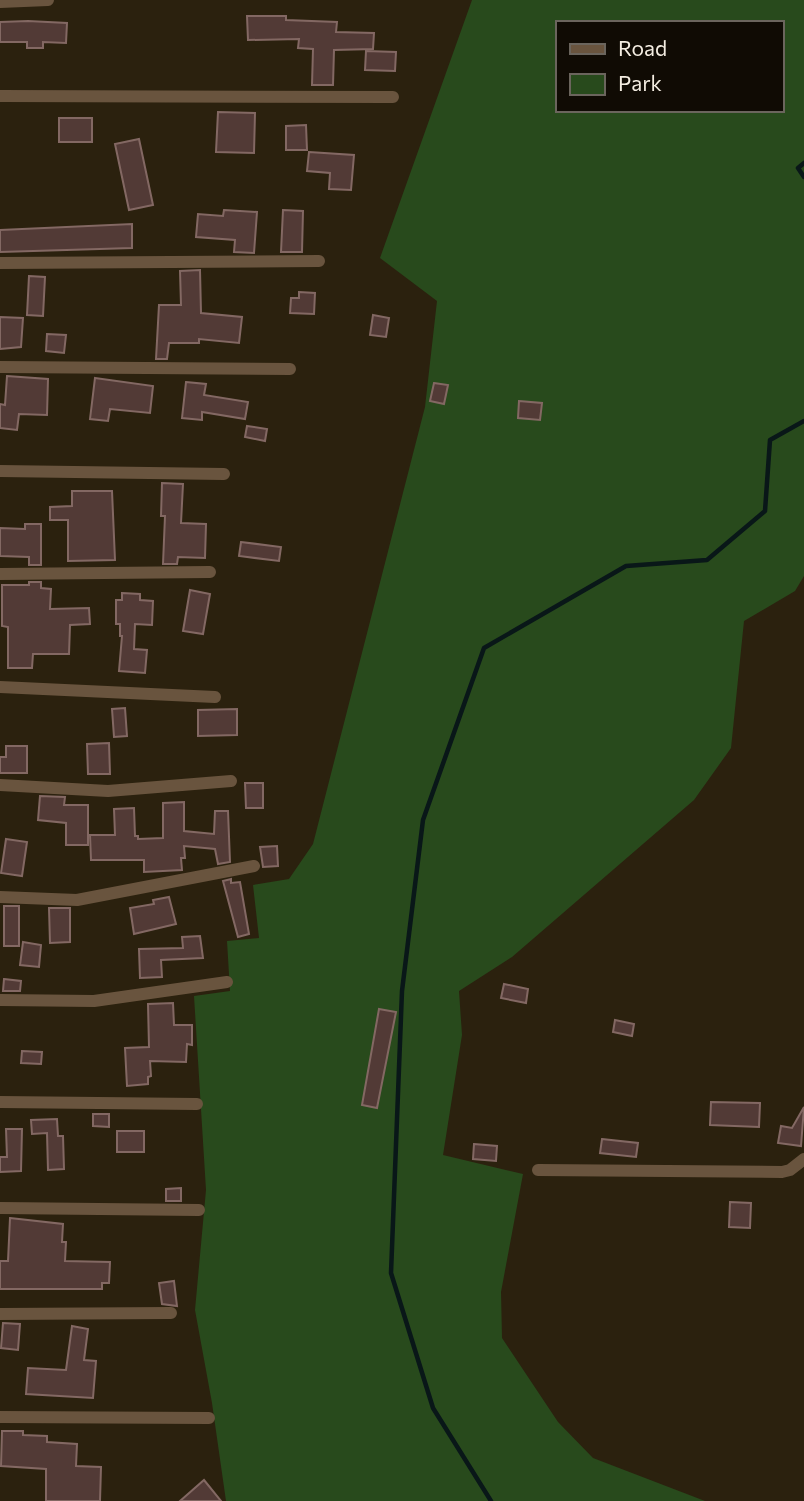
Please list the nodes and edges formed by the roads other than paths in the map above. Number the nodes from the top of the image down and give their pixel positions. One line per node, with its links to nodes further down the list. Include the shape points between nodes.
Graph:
1 (48, 0): 2 (street)
2 (0, 2)
3 (0, 96): 4 (street)
4 (393, 97)
5 (319, 261): 6 (street)
6 (0, 263)
7 (0, 367): 8 (street)
8 (290, 369)
9 (0, 471): 10 (street)
10 (223, 474)
11 (210, 572): 12 (street)
12 (0, 574)
13 (0, 687): 14 (street)
14 (215, 697)
15 (231, 780): 16 (street, via 108,790)
16 (0, 785)
17 (254, 866): 18 (street, via 78,900)
18 (0, 897)
19 (227, 982): 20 (street, via 94,1001)
20 (0, 1000)
21 (0, 1102): 22 (street)
22 (197, 1104)
23 (804, 1159): 24 (street, via 782,1172)
24 (538, 1170)
25 (0, 1208): 26 (street)
26 (199, 1210)
27 (171, 1313): 28 (street)
28 (0, 1314)
29 (0, 1417): 30 (street)
30 (208, 1418)

